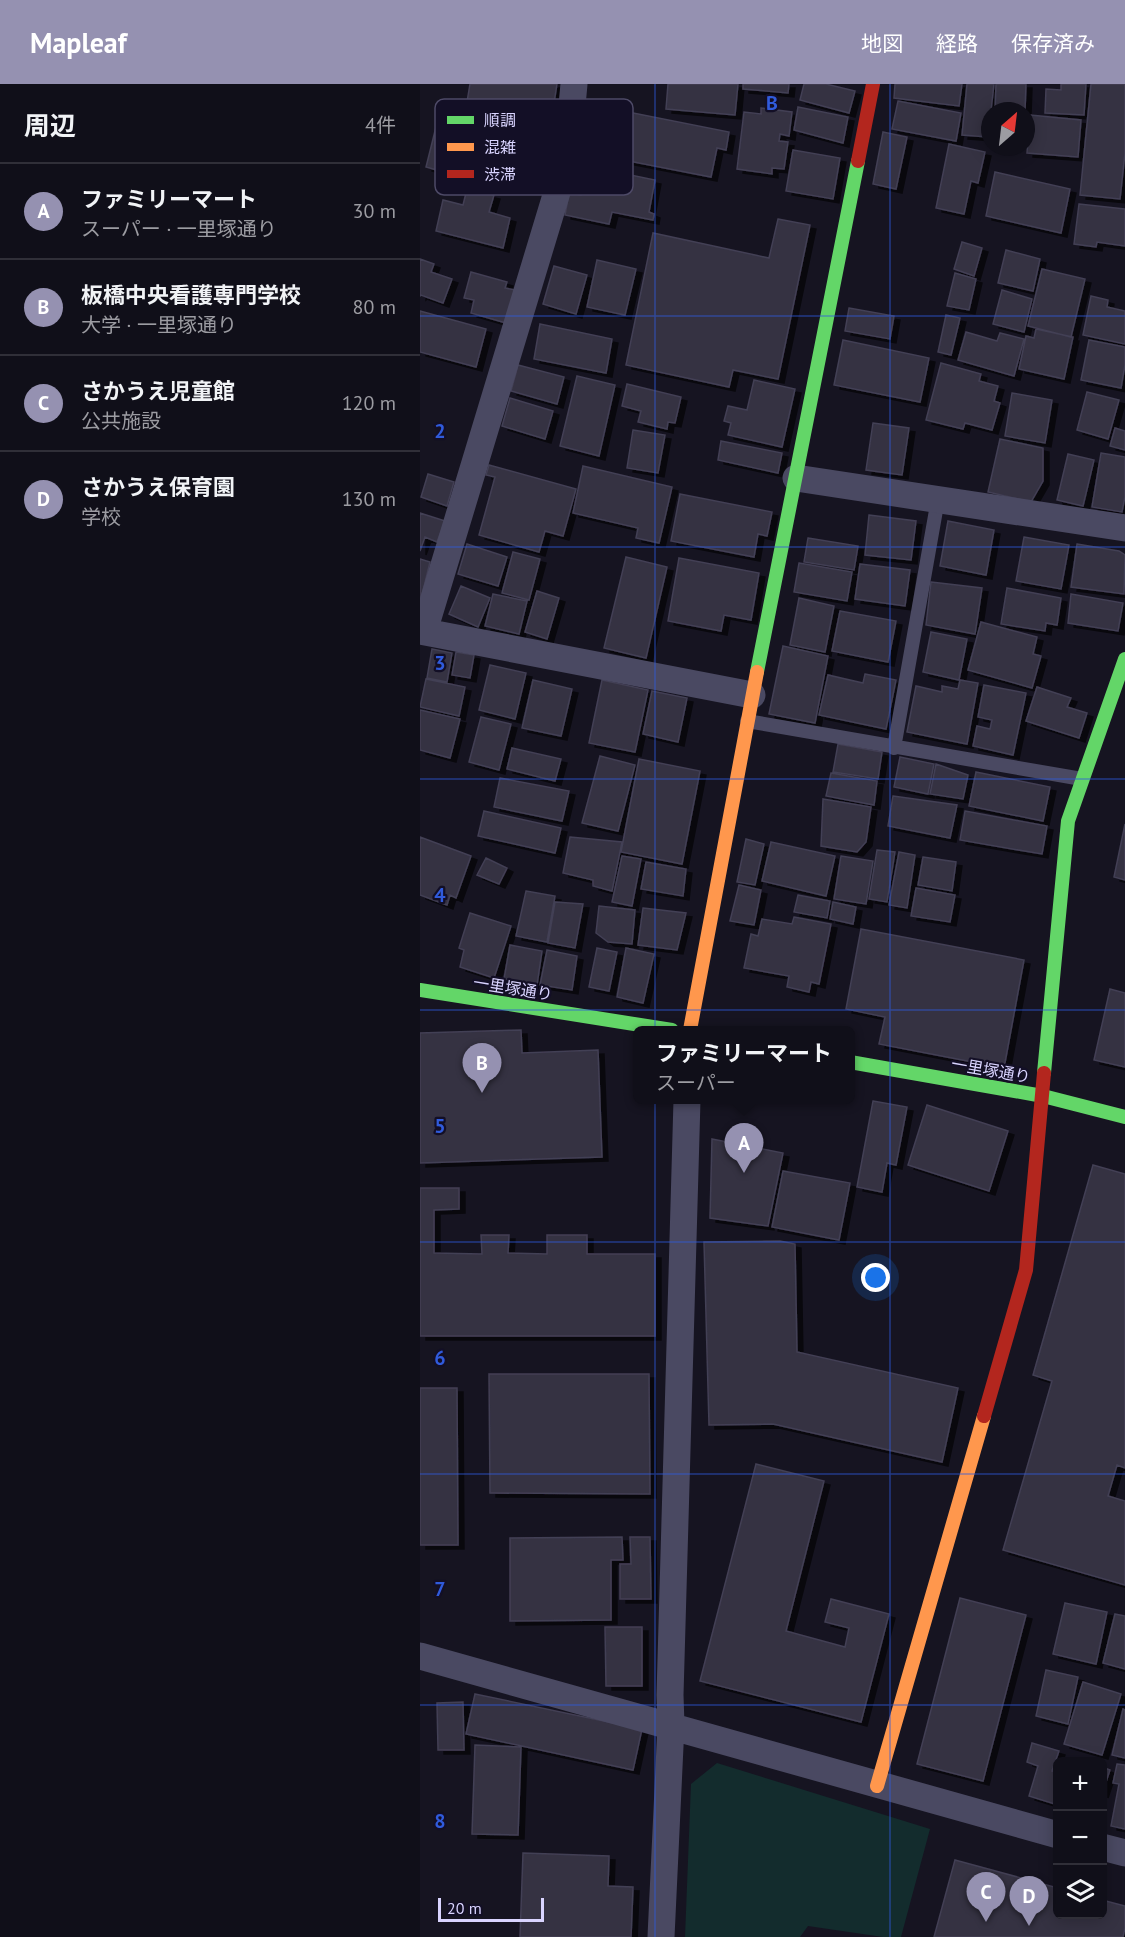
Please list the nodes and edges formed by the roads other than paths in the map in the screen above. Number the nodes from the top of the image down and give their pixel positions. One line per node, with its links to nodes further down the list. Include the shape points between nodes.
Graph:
1 (574, 84): 3 (street)
2 (873, 84): 5 (street)
3 (573, 99)
4 (556, 195): 8 (street)
5 (796, 478): 6 (street); 10 (street)
6 (938, 499): 7 (street); 12 (lane)
7 (1125, 528)
8 (422, 631): 10 (street)
9 (1125, 659): 13 (street)
10 (752, 695): 11 (street)
11 (747, 722): 12 (lane); 16 (street)
12 (894, 748): 13 (lane)
13 (1082, 779): 18 (street, via 1068,821)
14 (420, 990): 15 (street, 一里塚通り)
15 (647, 1026)
16 (691, 1026)
17 (855, 1063): 18 (street, 一里塚通り)
18 (1042, 1096): 20 (street, 一里塚通り); 23 (street, via 1026,1270)
19 (687, 1104): 22 (street)
20 (1125, 1117)
21 (420, 1656): 22 (street)
22 (671, 1725): 23 (street); 27 (street)
23 (877, 1786): 24 (street)
24 (1053, 1834)
25 (1107, 1848): 26 (street)
26 (1125, 1853)
27 (661, 1937)

